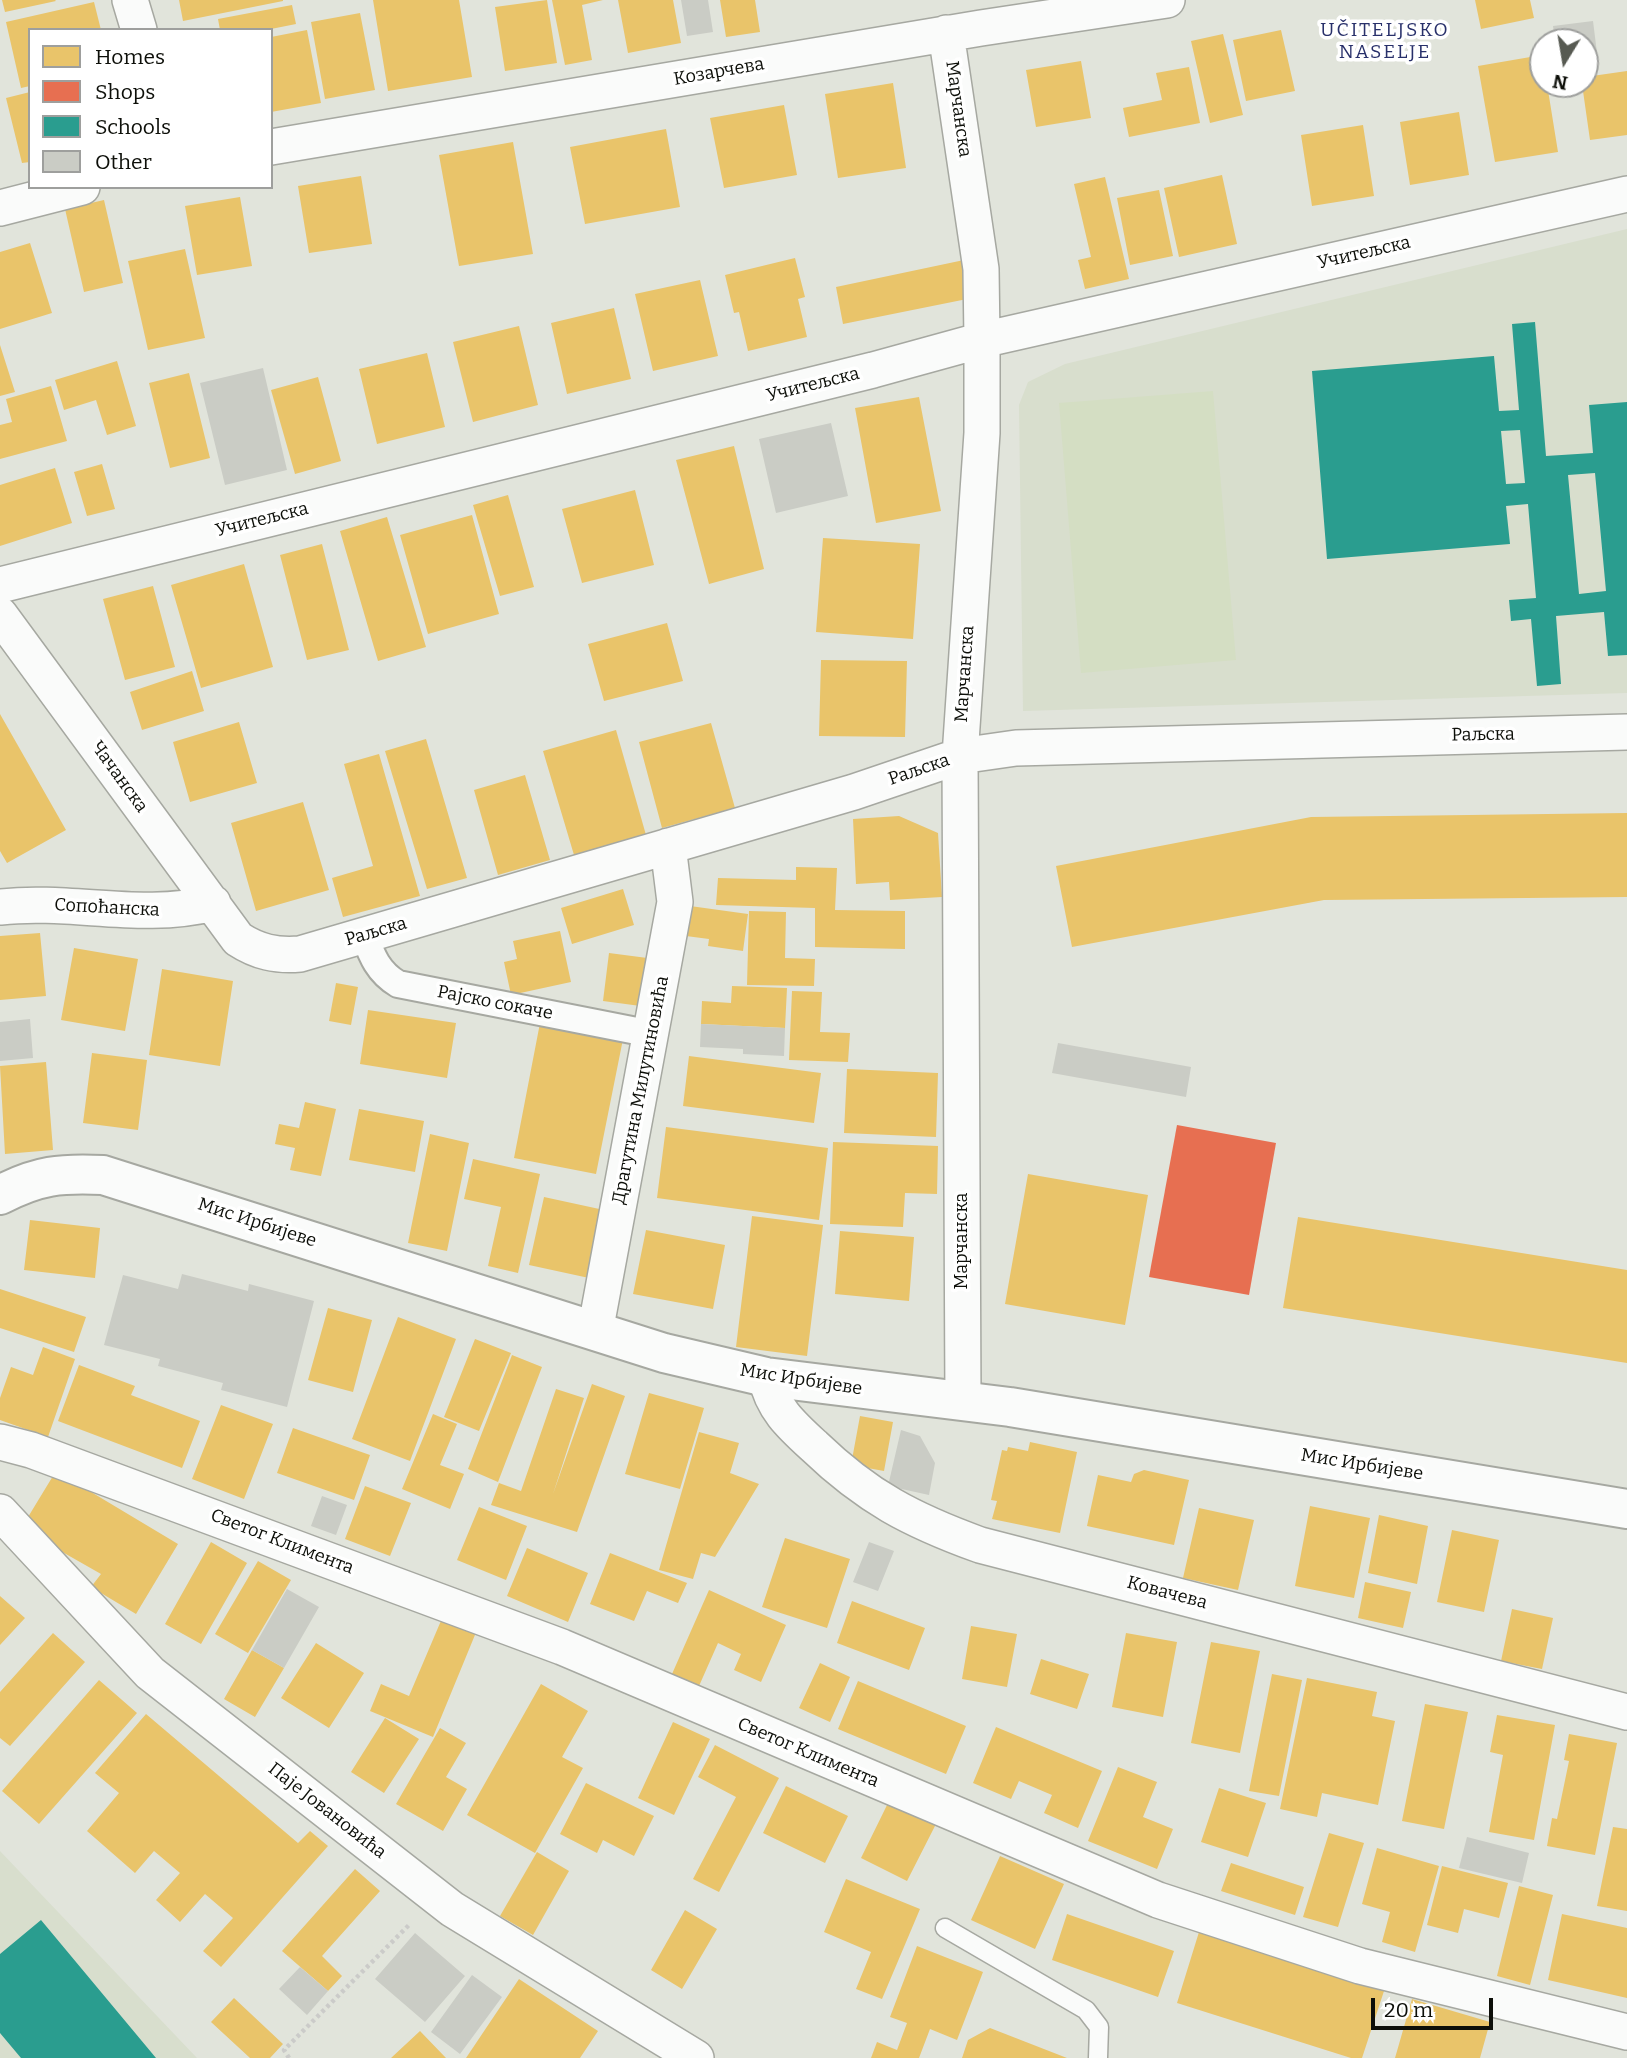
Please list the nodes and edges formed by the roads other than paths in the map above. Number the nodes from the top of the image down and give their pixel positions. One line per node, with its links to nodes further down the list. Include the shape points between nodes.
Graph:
1 (130, 0): 4 (street)
2 (1167, 0): 3 (street, Козарчева)
3 (981, 14): 5 (street, Козарчева)
4 (138, 28)
5 (947, 33): 6 (street, Козарчева); 10 (street, Марчанска, via 981,269)
6 (273, 147)
7 (74, 189): 9 (street)
8 (1627, 194): 10 (street, Учитељска)
9 (0, 208)
10 (982, 340): 11 (street, Учитељска); 14 (street, Марчанска, via 982,433)
11 (0, 585)
12 (0, 615): 16 (street, Чачанска)
13 (1627, 732): 14 (street, Раљска, via 1016,748)
14 (960, 756): 15 (street, Раљска); 24 (street, Марчанска)
15 (668, 846): 18 (street, Раљска); 20 (street, Драгутина Милутиновића, via 675,902)
16 (213, 903): 17 (street, Сопоћанска, via 183,911 146,912 67,905); 19 (street, Чачанска)
17 (0, 907)
18 (364, 935): 19 (street, Раљска, via 278,956); 20 (street, Рајско сокаче, via 375,962 398,984)
19 (238, 939)
20 (653, 1034): 22 (street, Драгутина Милутиновића)
21 (0, 1195): 22 (street, Мис Ирбијеве, via 26,1181 59,1173 103,1175)
22 (595, 1332): 23 (street, Мис Ирбијеве)
23 (766, 1377): 24 (street, Мис Ирбијеве); 28 (street, Ковачева, via 779,1412 824,1456 858,1486 932,1528 980,1545)
24 (963, 1401): 26 (street, Мис Ирбијеве)
25 (0, 1442): 30 (street, Светог Климента, via 215,1516 562,1647 1158,1900 1360,1966)
26 (1627, 1509)
27 (0, 1512): 31 (street, Паје Јовановића, via 150,1673 437,1897)
28 (1627, 1712)
29 (945, 1928): 32 (lane, via 1086,2010 1098,2027)
30 (1627, 2032)
31 (696, 2058)
32 (1098, 2058)

